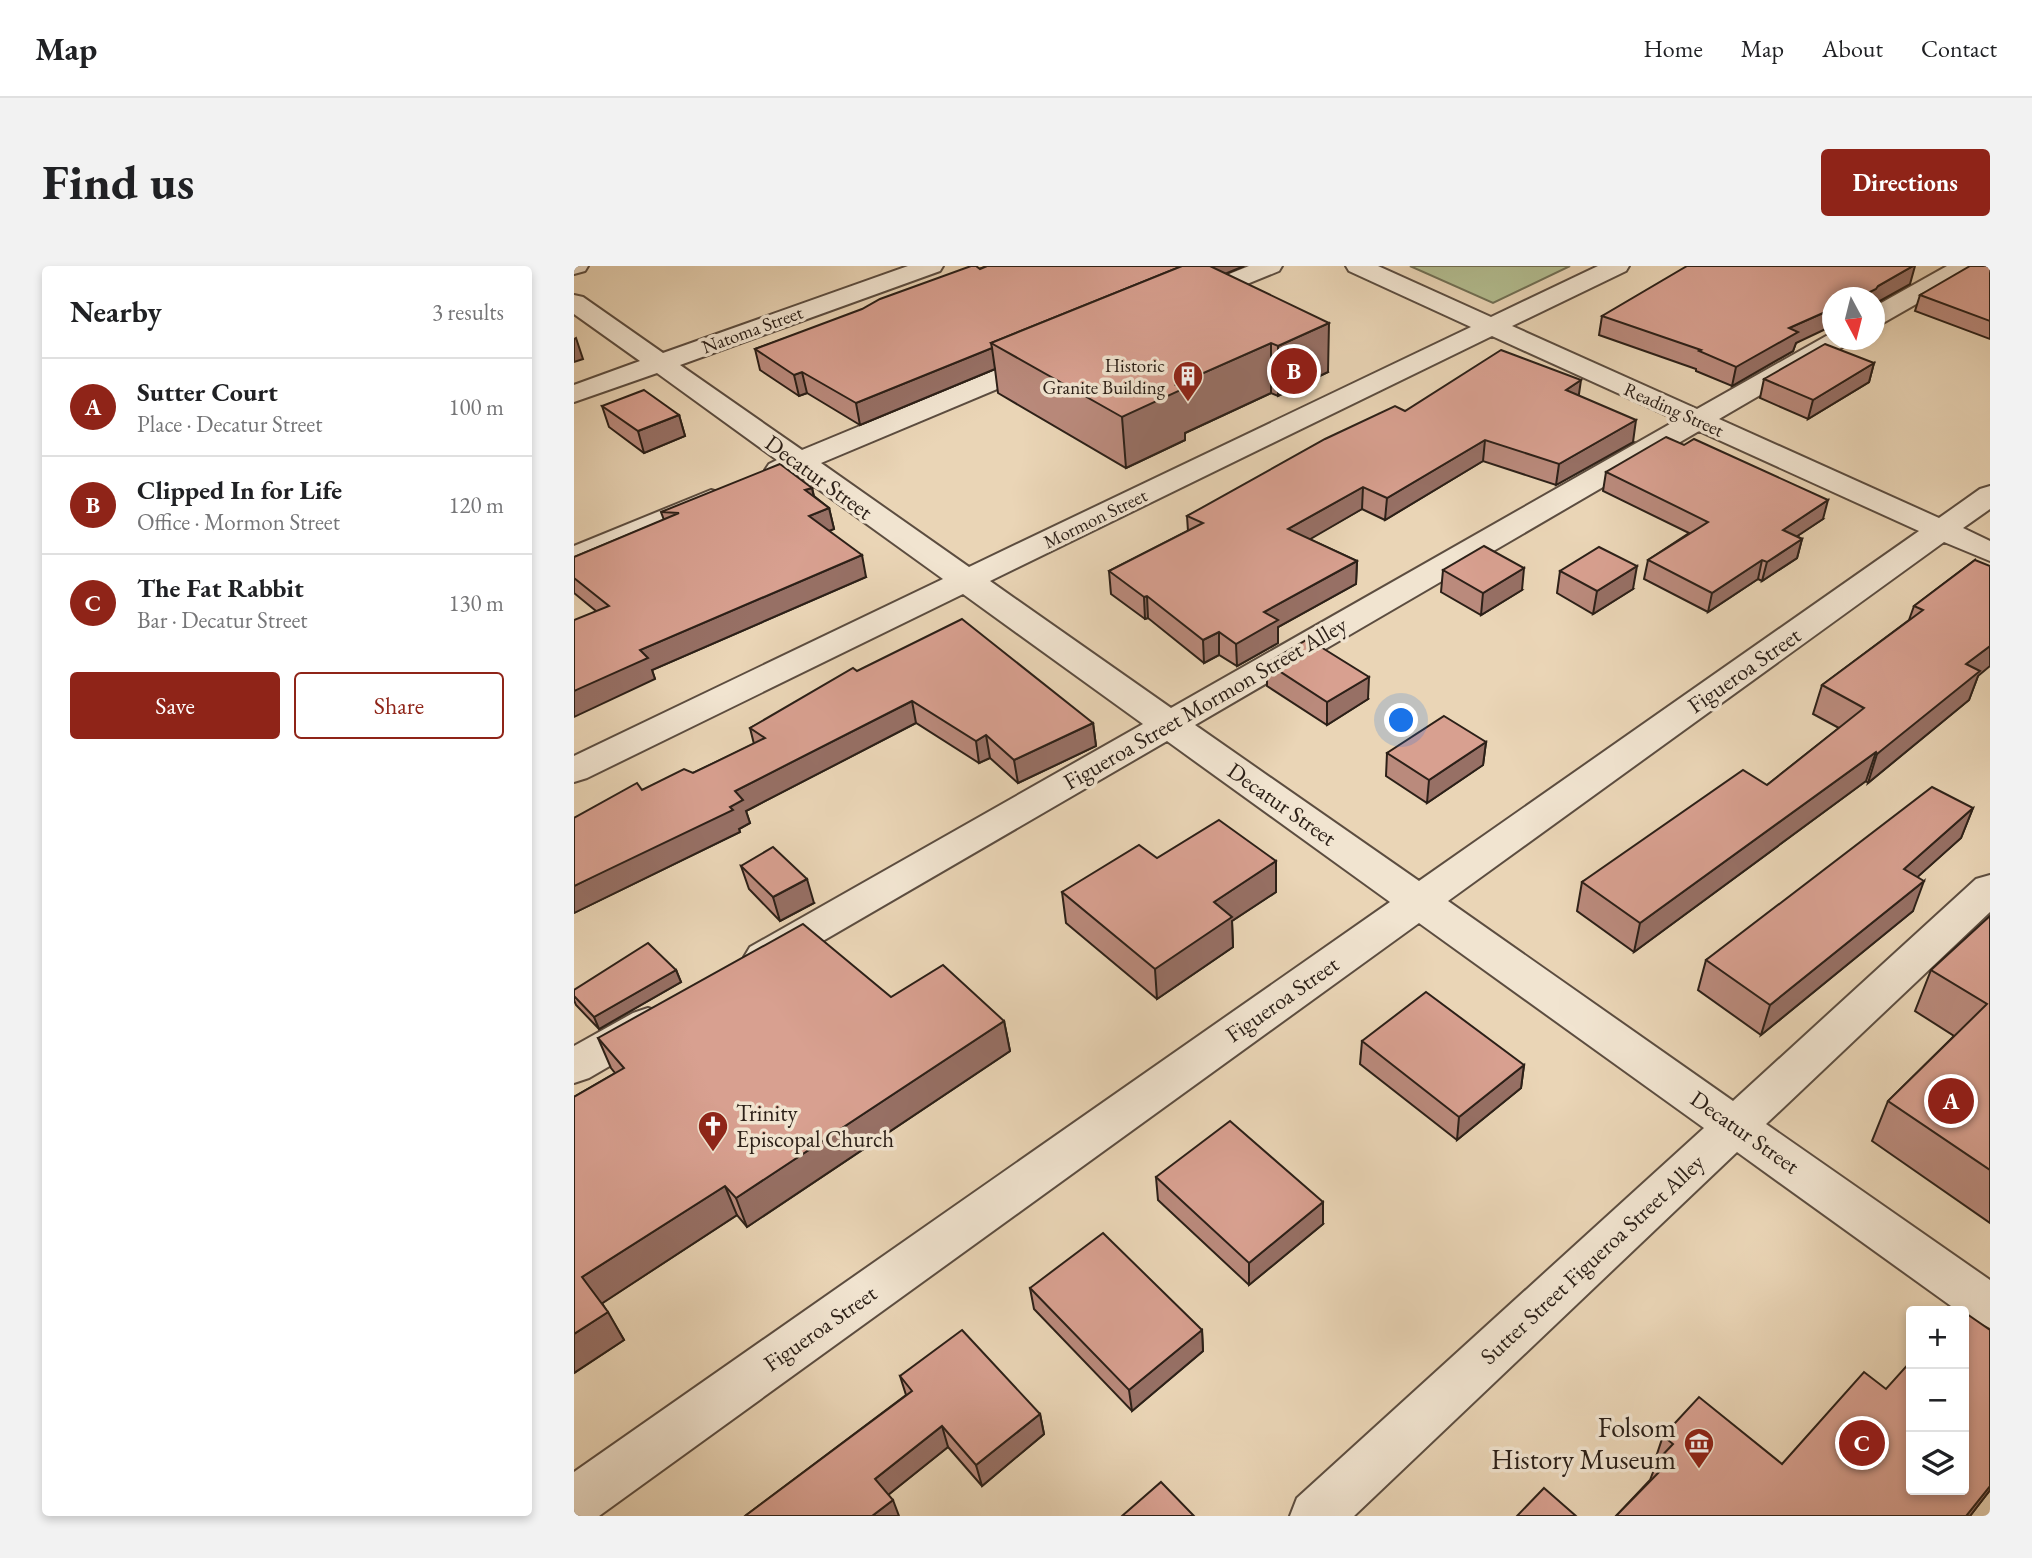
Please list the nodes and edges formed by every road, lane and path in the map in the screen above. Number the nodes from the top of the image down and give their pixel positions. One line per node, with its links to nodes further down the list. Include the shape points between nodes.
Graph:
1 (931, 266): 12 (street, Natoma Street)
2 (1270, 266): 7 (street)
3 (1358, 266): 9 (street, Reading Street)
4 (1617, 266): 9 (street, Mormon Street)
5 (1965, 266): 8 (street)
6 (574, 302): 12 (street, Decatur Street)
7 (1168, 308)
8 (1885, 312)
9 (1492, 327): 14 (street, Reading Street); 20 (street, Mormon Street)
10 (1822, 349): 14 (street, Figueroa Street Mormon Street Alley)
11 (1067, 351): 15 (street)
12 (659, 363): 13 (street, Natoma Street); 15 (street, Decatur Street)
13 (574, 394)
14 (1698, 420): 17 (street, Reading Street); 21 (street, Figueroa Street Mormon Street Alley)
15 (799, 462): 19 (street); 20 (street, Decatur Street)
16 (1990, 495): 17 (street, Figueroa Street)
17 (1941, 530): 18 (street, Reading Street); 24 (street, Figueroa Street)
18 (1990, 552)
19 (574, 557)
20 (966, 580): 21 (street, Decatur Street); 22 (street, Mormon Street)
21 (1168, 724): 24 (street, Decatur Street); 25 (street, Figueroa Street Mormon Street Alley)
22 (574, 770)
23 (1990, 889): 28 (street, Sutter Street Figueroa Street Alley)
24 (1419, 901): 28 (street, Decatur Street); 30 (street, Figueroa Street)
25 (732, 976)
26 (671, 1010): 27 (street)
27 (574, 1066)
28 (1735, 1126): 29 (street, Decatur Street); 31 (street, Sutter Street Figueroa Street Alley)
29 (1990, 1307)
30 (574, 1503)
31 (1316, 1516)

